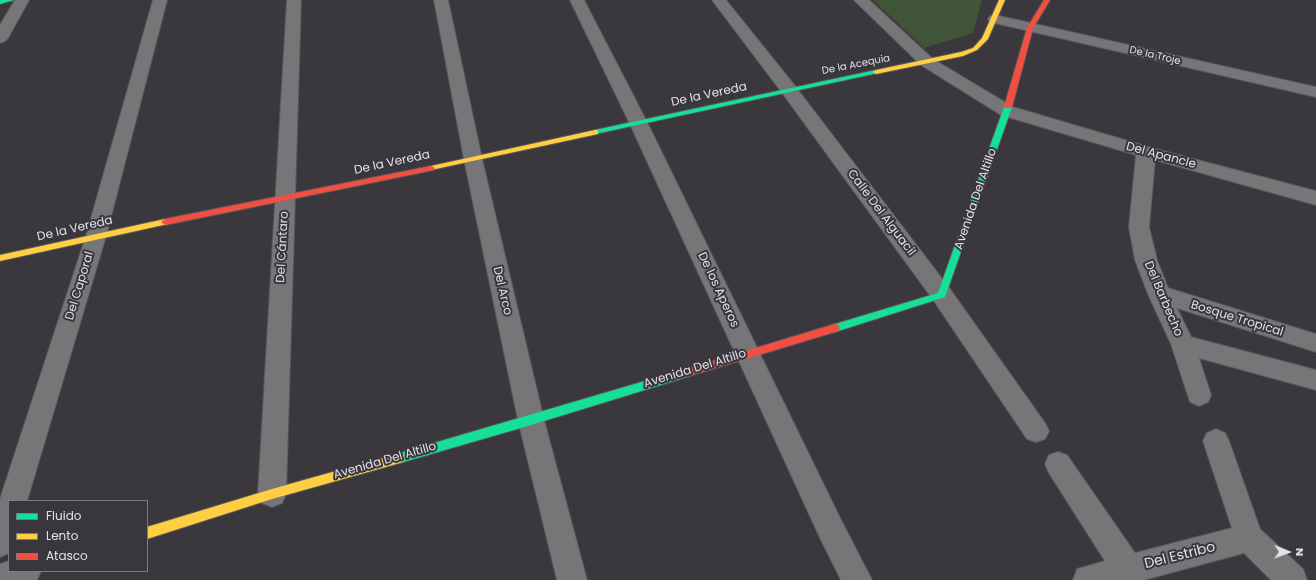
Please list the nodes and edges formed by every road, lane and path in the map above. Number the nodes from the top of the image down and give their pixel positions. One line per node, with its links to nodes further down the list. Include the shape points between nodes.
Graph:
1 (11, 0): 11 (street)
2 (22, 0): 14 (street)
3 (160, 0): 24 (street, Del Caporal)
4 (294, 0): 22 (street, Del Cántaro)
5 (441, 0): 21 (street, Del Arco)
6 (577, 0): 19 (street, De los Aperos)
7 (719, 0): 16 (street, Calle Del Alguacil)
8 (861, 0): 15 (street, Del Apancle)
9 (1002, 0): 12 (street, De la Acequia)
10 (1047, 0): 13 (street, Avenida Del Altillo)
11 (0, 2)
12 (995, 19): 13 (street, De la Troje); 15 (street, De la Acequia, via 985,39 975,50)
13 (1030, 28): 17 (street, De la Troje); 18 (street, Avenida Del Altillo)
14 (0, 38)
15 (927, 62): 16 (street, De la Acequia); 18 (street, Del Apancle)
16 (789, 90): 19 (street, De la Vereda); 27 (street, Calle Del Alguacil)
17 (1316, 92)
18 (1007, 111): 20 (street, Del Apancle); 27 (street, Avenida Del Altillo)
19 (638, 122): 21 (street, De la Vereda); 30 (street, De los Aperos)
20 (1146, 152): 23 (street, Del Apancle); 26 (street, Del Barbecho, via 1139,227 1146,260)
21 (473, 159): 22 (street, De la Vereda); 33 (street, Del Arco)
22 (285, 198): 24 (street, De la Vereda); 37 (street, Del Cántaro)
23 (1316, 198)
24 (96, 236): 25 (street, De la Vereda); 38 (street, Del Caporal)
25 (0, 258)
26 (1159, 294): 28 (street, Bosque Tropical); 29 (street, Del Barbecho)
27 (942, 295): 30 (street, Avenida Del Altillo); 34 (street, Calle Del Alguacil)
28 (1316, 343)
29 (1183, 344): 31 (street); 32 (street, Del Barbecho)
30 (748, 353): 33 (street, Avenida Del Altillo); 47 (street, De los Aperos)
31 (1316, 380)
32 (1199, 395)
33 (531, 420): 37 (street, Avenida Del Altillo); 46 (street, Del Arco)
34 (1036, 431)
35 (1216, 441): 41 (street)
36 (1058, 464): 43 (street)
37 (272, 494): 40 (street, Avenida Del Altillo)
38 (13, 500)
39 (8, 517): 42 (street)
40 (148, 533)
41 (1249, 538): 43 (street, Del Estribo); 49 (street)
42 (0, 543)
43 (1128, 570): 48 (street, Del Estribo)
44 (23, 572): 45 (street)
45 (0, 579)
46 (572, 580)
47 (857, 580)
48 (1088, 580)
49 (1292, 580)

